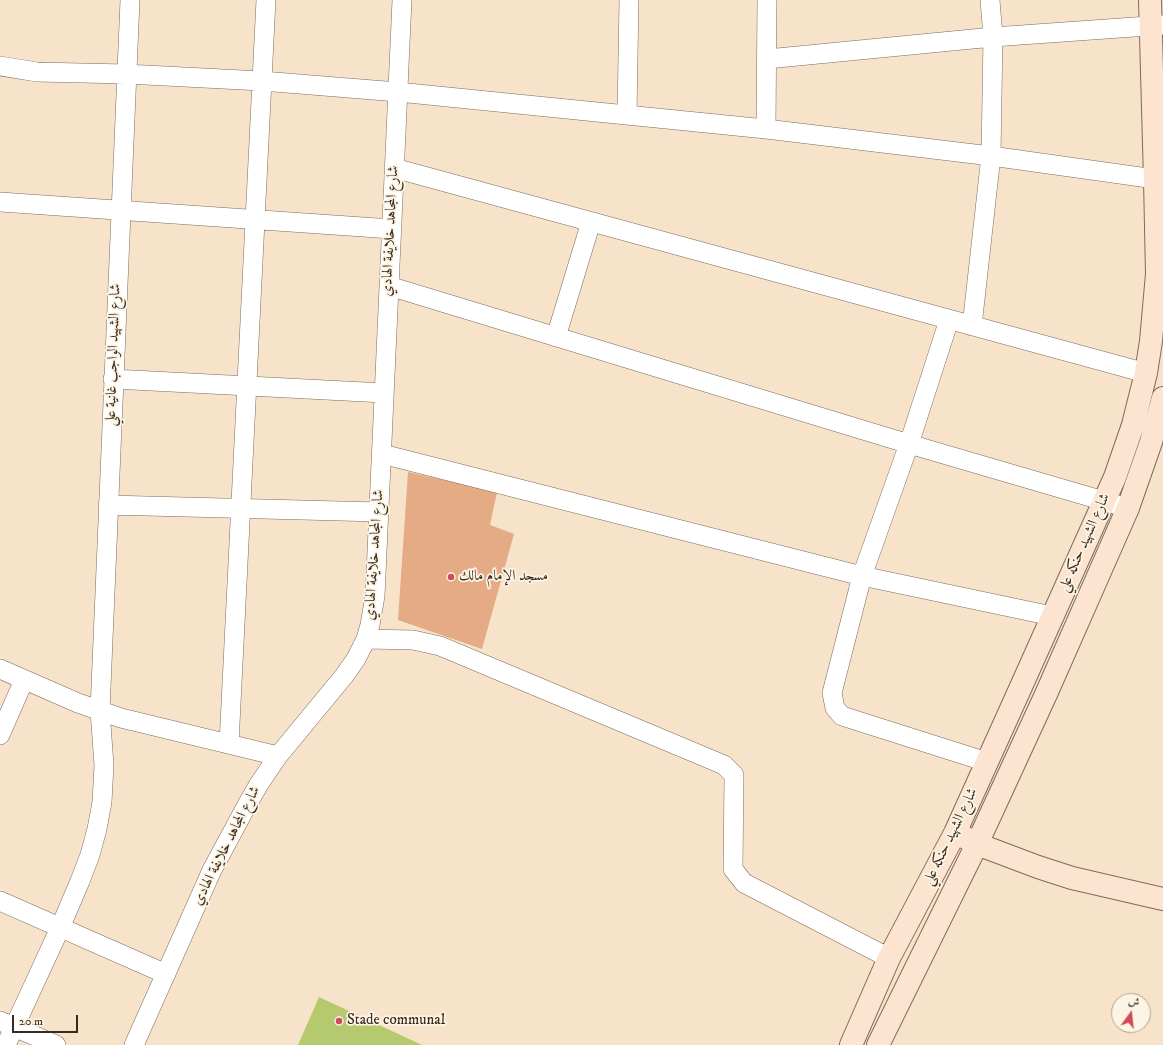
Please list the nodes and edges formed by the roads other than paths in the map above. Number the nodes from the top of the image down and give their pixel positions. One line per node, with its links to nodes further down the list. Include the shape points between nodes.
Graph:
1 (130, 0): 12 (street, شارع الشهيد الواجب غانية علي)
2 (266, 0): 13 (street)
3 (402, 0): 14 (street, شارع المجاهد خلايفة الهادي)
4 (629, 0): 15 (street)
5 (767, 0): 10 (street)
6 (990, 0): 9 (street)
7 (1150, 0): 8 (main road, شارع الشهيد حنكه علي)
8 (1157, 26): 9 (street); 19 (main road, شارع الشهيد حنكه علي)
9 (993, 37): 10 (street); 17 (street)
10 (767, 58): 16 (street)
11 (0, 66): 12 (street, via 37,72)
12 (126, 74): 13 (street); 21 (street, شارع الشهيد الواجب غانية علي)
13 (262, 81): 14 (street); 22 (street)
14 (398, 92): 15 (street); 18 (street, شارع المجاهد خلايفة الهادي)
15 (627, 115): 16 (street)
16 (766, 129): 17 (street)
17 (991, 156): 19 (street); 27 (street)
18 (394, 168): 23 (street); 24 (street, شارع المجاهد خلايفة الهادي)
19 (1159, 179): 29 (main road, شارع الشهيد حنكه علي, via 1154,321)
20 (0, 202): 21 (street)
21 (120, 209): 22 (street); 30 (street, شارع الشهيد الواجب غانية علي)
22 (255, 220): 24 (street); 31 (street)
23 (591, 222): 26 (street); 28 (street)
24 (392, 229): 25 (street, شارع المجاهد خلايفة الهادي)
25 (389, 286): 28 (street); 32 (street, شارع المجاهد خلايفة الهادي)
26 (949, 320): 27 (street); 34 (street)
27 (972, 326): 29 (street)
28 (556, 337): 34 (street)
29 (1146, 373): 36 (main road, شارع الشهيد حنكه علي, via 1129,438)
30 (113, 380): 31 (street); 37 (street, شارع الشهيد الواجب غانية علي)
31 (247, 386): 32 (street); 38 (street)
32 (384, 393): 35 (street, شارع المجاهد خلايفة الهادي)
33 (1163, 398): 39 (main road, شارع الشهيد حنكه علي)
34 (909, 444): 36 (street); 41 (street)
35 (382, 454): 40 (street, شارع المجاهد خلايفة الهادي); 41 (street)
36 (1104, 501): 39 (street); 42 (main road, شارع الشهيد حنكه علي)
37 (108, 505): 38 (street); 46 (street, شارع الشهيد الواجب غانية علي)
38 (241, 508): 40 (street); 48 (street)
39 (1128, 508): 52 (main road, شارع الشهيد حنكه علي)
40 (379, 512): 43 (street, شارع المجاهد خلايفة الهادي, via 374,610)
41 (862, 576): 42 (street); 50 (street, via 832,693 835,708 842,716)
42 (1052, 616): 50 (main road, شارع الشهيد حنكه علي)
43 (366, 639): 49 (street, شارع المجاهد خلايفة الهادي, via 344,676); 56 (street, via 413,640 440,646 724,765 734,774 733,869 744,884)
44 (0, 670): 45 (street)
45 (24, 680): 46 (street); 47 (street)
46 (100, 711): 48 (street); 55 (street, شارع الشهيد الواجب غانية علي, via 104,784 97,829 90,855)
47 (0, 735)
48 (229, 744): 49 (street)
49 (278, 756): 57 (street, شارع المجاهد خلايفة الهادي, via 259,784 212,870)
50 (987, 762): 51 (main road, شارع الشهيد حنكه علي)
51 (955, 833): 52 (main road); 56 (main road, شارع الشهيد حنكه علي)
52 (977, 844): 53 (main road, via 1072,878); 63 (main road, شارع الشهيد حنكه علي)
53 (1163, 899)
54 (0, 901): 55 (street)
55 (60, 928): 57 (street); 58 (street, شارع الشهيد الواجب غانية علي)
56 (889, 958): 62 (main road, شارع الشهيد حنكه علي)
57 (166, 974): 61 (street, شارع المجاهد خلايفة الهادي)
58 (7, 1024): 59 (street, شارع الشهيد الواجب غانية علي); 60 (street)
59 (6, 1045)
60 (56, 1045)
61 (134, 1045)
62 (851, 1045)
63 (878, 1045)

